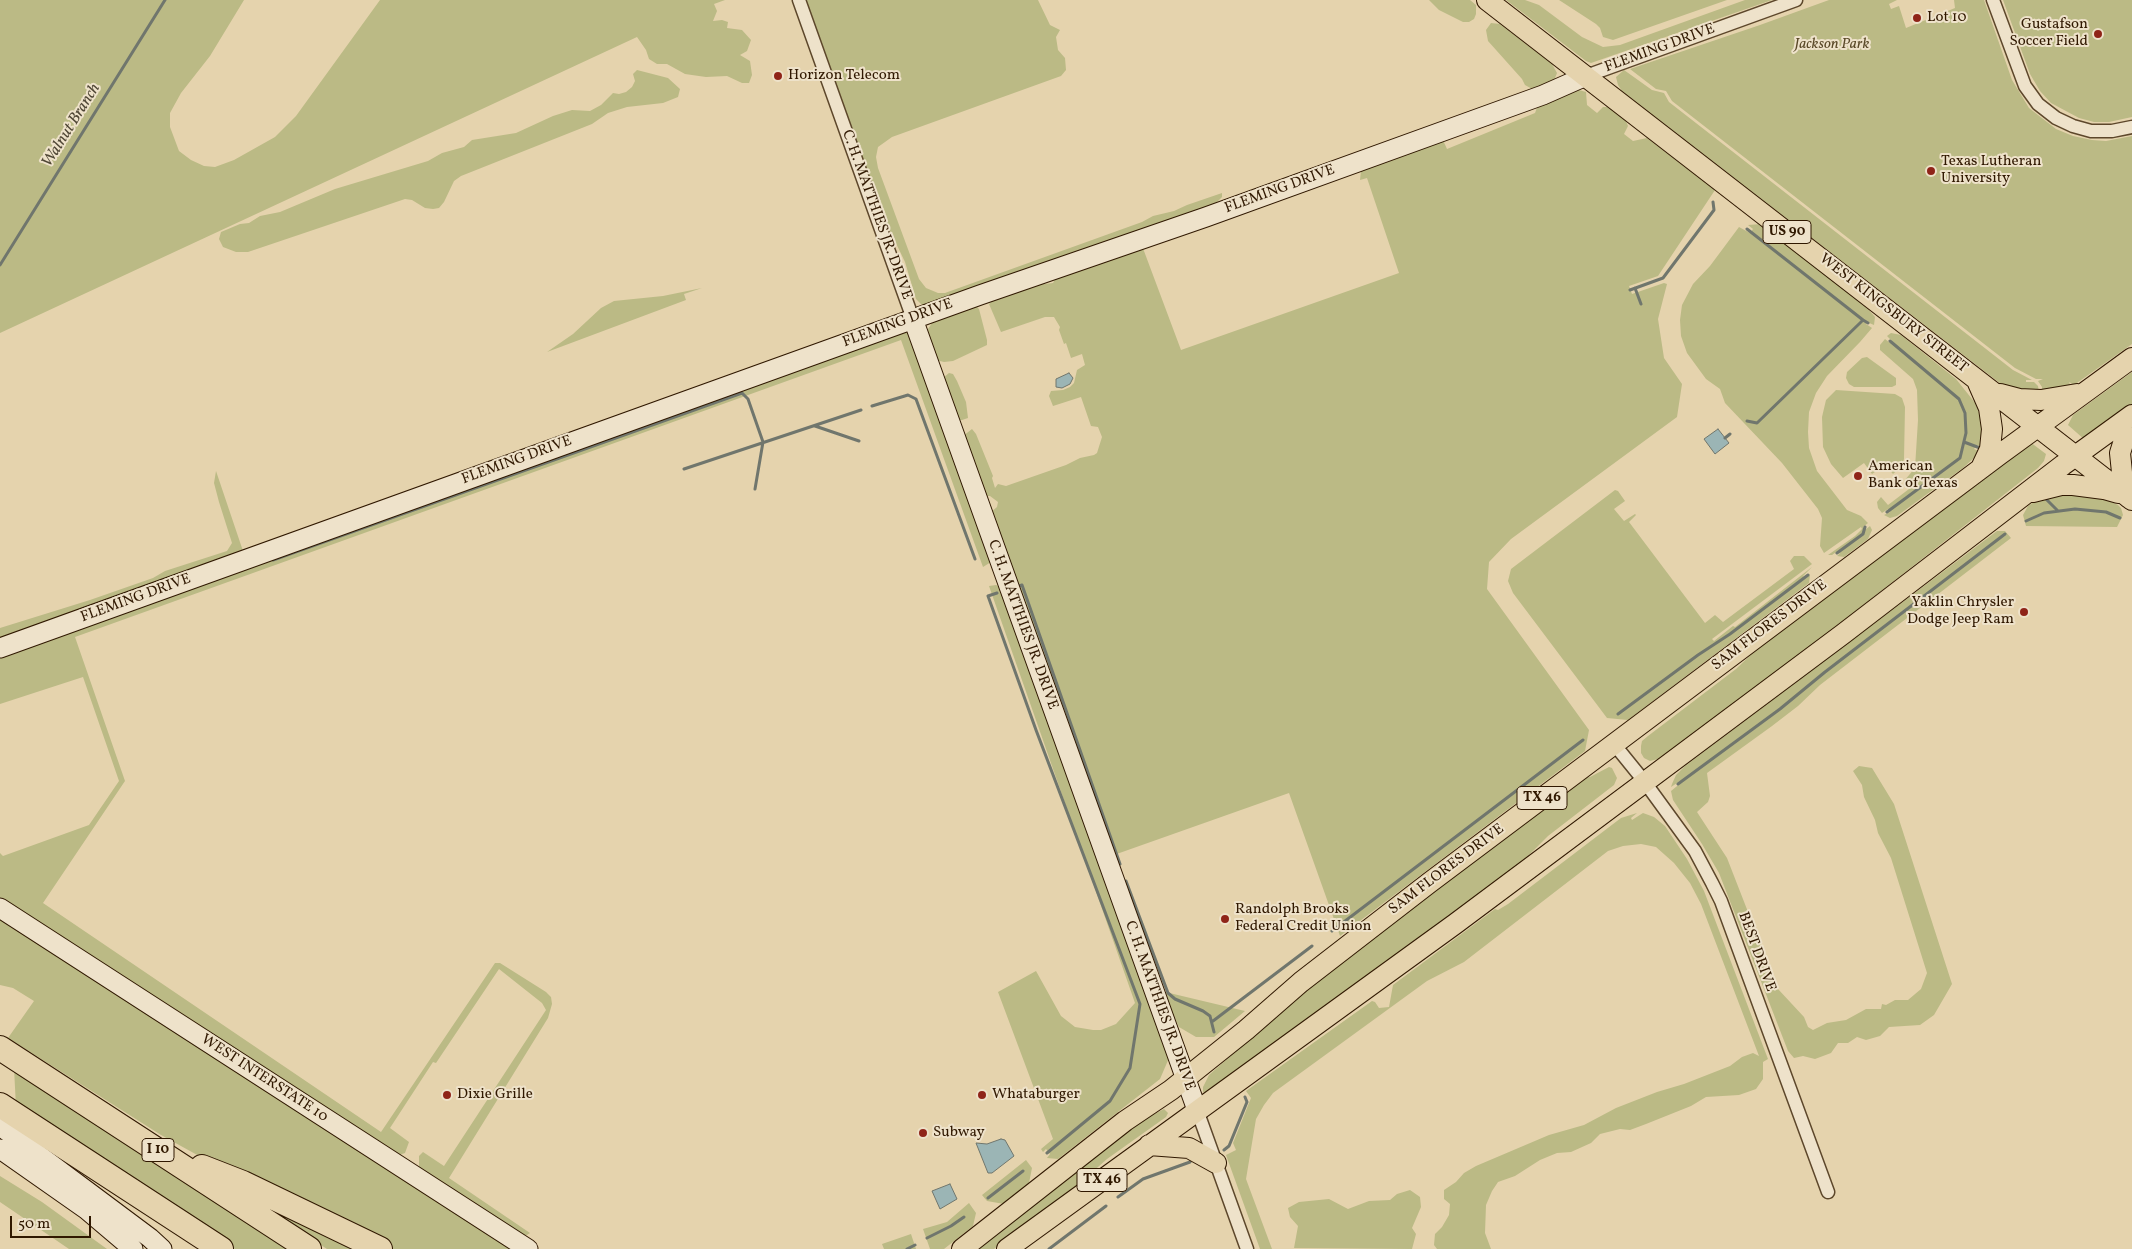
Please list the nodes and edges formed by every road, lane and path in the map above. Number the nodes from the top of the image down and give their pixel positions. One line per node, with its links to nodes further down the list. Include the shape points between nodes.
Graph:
1 (799, 0): 7 (street, C. H. MATTHIES JR. DRIVE)
2 (1487, 0): 5 (main road, WEST KINGSBURY STREET / US 90)
3 (1796, 0): 5 (street, FLEMING DRIVE)
4 (1993, 0): 6 (street, via 2025,86 2038,104 2056,118 2091,131)
5 (1586, 76): 7 (street, FLEMING DRIVE, via 1533,99); 9 (main road, WEST KINGSBURY STREET / US 90)
6 (2132, 127)
7 (913, 319): 18 (street, FLEMING DRIVE); 23 (street, C. H. MATTHIES JR. DRIVE)
8 (2132, 358): 10 (main road, SAM FLORES DRIVE / TX 46)
9 (1976, 379): 11 (main road, WEST KINGSBURY STREET / US 90); 15 (main road, via 1989,408 1992,429 1990,449)
10 (2086, 391): 11 (main road, via 2041,400); 13 (main road, SAM FLORES DRIVE / TX 46)
11 (1994, 393): 13 (main road, WEST KINGSBURY STREET / US 90)
12 (2132, 415): 14 (main road, TX 46); 17 (main road, via 2120,453 2123,482)
13 (2038, 427): 14 (main road, WEST KINGSBURY STREET / US 90); 15 (main road, SAM FLORES DRIVE / TX 46)
14 (2076, 456): 16 (main road, TX 46); 17 (main road, WEST KINGSBURY STREET / US 90)
15 (1978, 471): 19 (main road, SAM FLORES DRIVE / TX 46)
16 (2023, 495): 17 (main road, via 2073,485 2104,489); 20 (main road, TX 46, via 1843,634)
17 (2130, 499)
18 (0, 648)
19 (1614, 744): 20 (street, BEST DRIVE); 23 (main road, SAM FLORES DRIVE / TX 46, via 1301,982)
20 (1644, 781): 25 (main road, TX 46, via 1448,929); 31 (street, BEST DRIVE, via 1696,851 1721,902)
21 (0, 908): 37 (street, WEST INTERSTATE 10)
22 (4, 1050): 29 (highway, I 10)
23 (1186, 1078): 25 (street, C. H. MATTHIES JR. DRIVE); 38 (main road, SAM FLORES DRIVE / TX 46, via 1125,1121)
24 (0, 1105): 34 (highway)
25 (1197, 1110): 27 (main road, TX 46); 30 (street, C. H. MATTHIES JR. DRIVE)
26 (0, 1126): 33 (street)
27 (1149, 1145): 30 (main road, via 1189,1148); 39 (main road, TX 46)
28 (0, 1149): 32 (street, via 87,1210)
29 (158, 1150): 35 (highway, I 10); 36 (highway, via 243,1183)
30 (1216, 1163): 40 (street, C. H. MATTHIES JR. DRIVE)
31 (1828, 1192)
32 (133, 1249)
33 (162, 1249)
34 (221, 1249)
35 (309, 1249)
36 (380, 1249)
37 (528, 1249)
38 (962, 1249)
39 (1008, 1249)
40 (1247, 1249)

